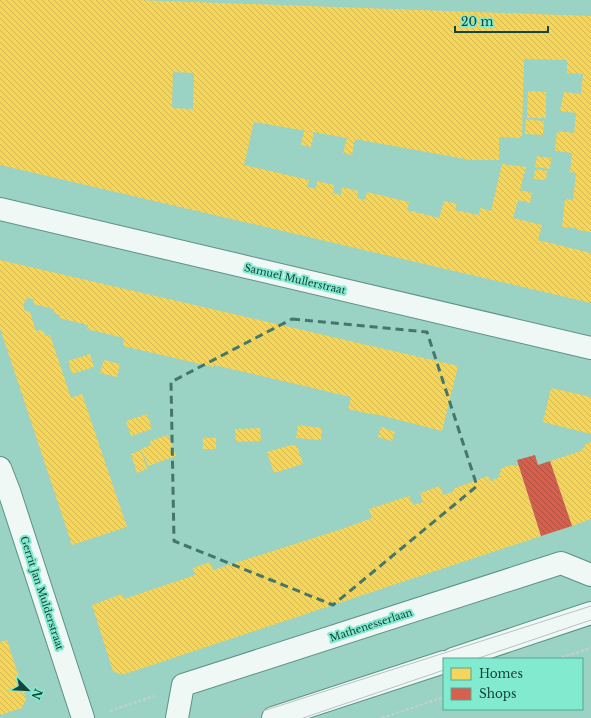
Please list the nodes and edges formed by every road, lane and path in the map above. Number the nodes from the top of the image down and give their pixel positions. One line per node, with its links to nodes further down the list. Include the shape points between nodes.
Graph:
1 (0, 209): 2 (street, Samuel Mullerstraat)
2 (591, 348)
3 (0, 468): 13 (street, Gerrit Jan Mulderstraat)
4 (591, 575): 10 (street, Mathenesserlaan, via 561,563)
5 (591, 613): 7 (street)
6 (591, 648): 8 (path)
7 (456, 658)
8 (560, 658)
9 (443, 662): 15 (street)
10 (183, 685): 12 (path); 14 (street)
11 (443, 697): 16 (path)
12 (105, 713)
13 (83, 718)
14 (177, 718)
15 (273, 718)
16 (382, 718)

